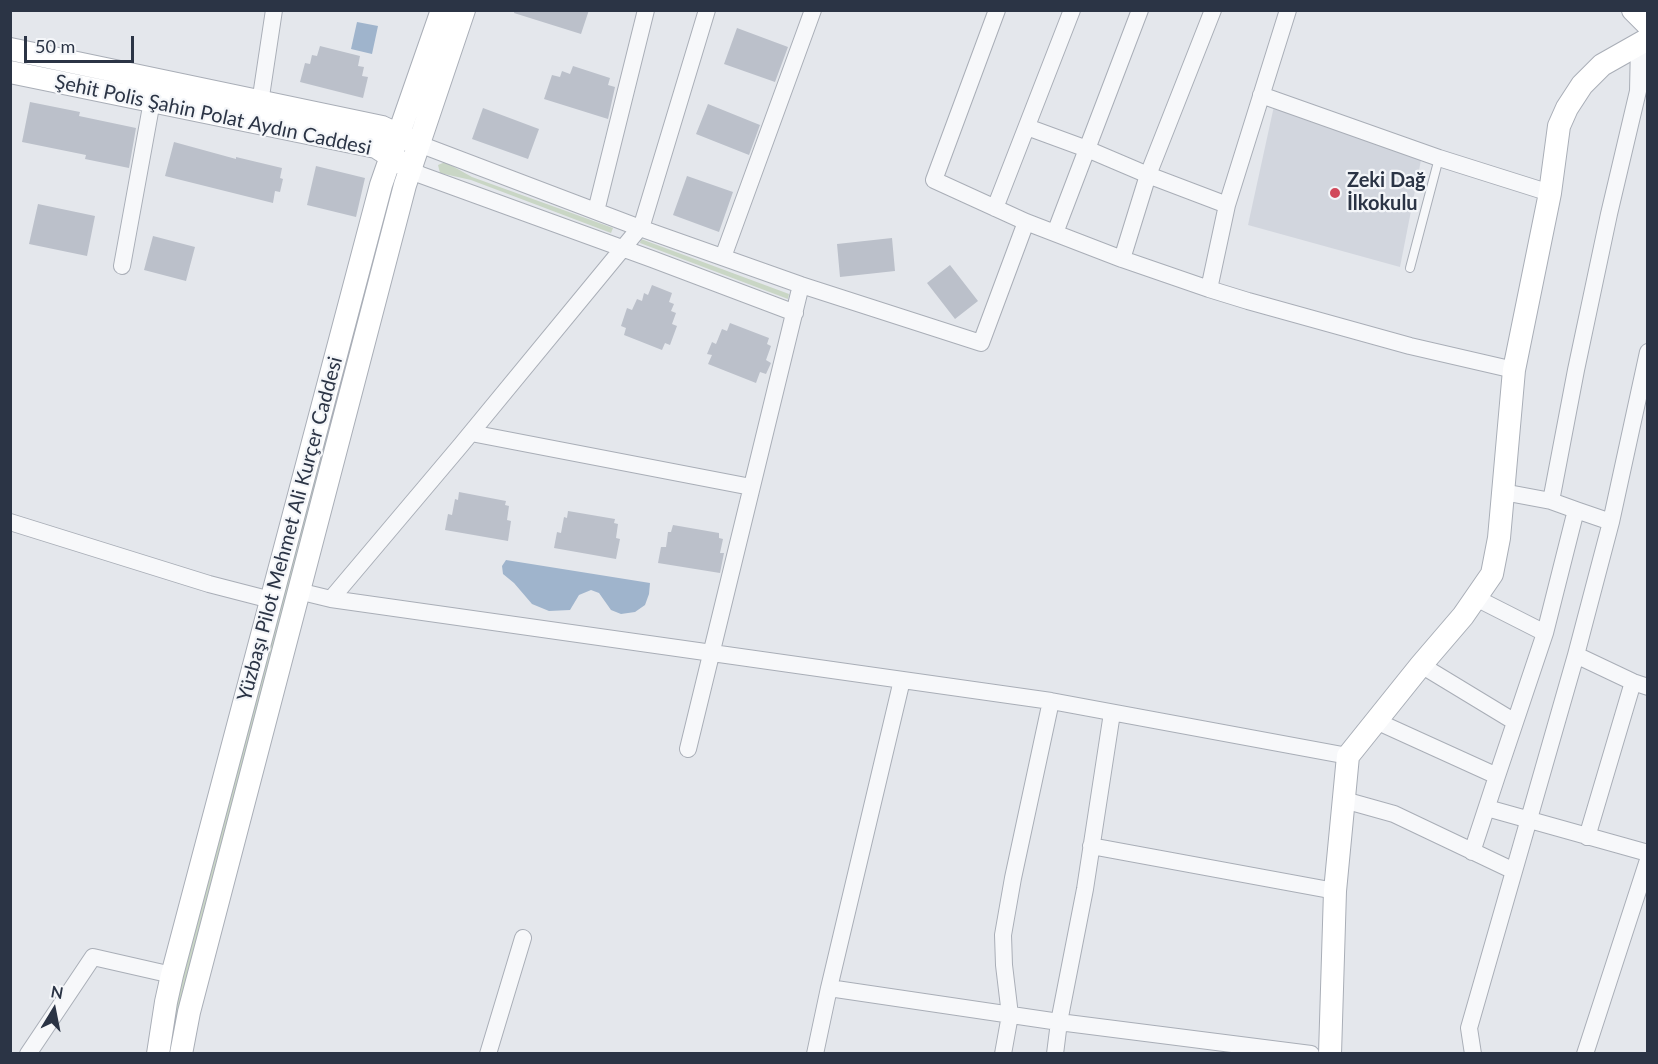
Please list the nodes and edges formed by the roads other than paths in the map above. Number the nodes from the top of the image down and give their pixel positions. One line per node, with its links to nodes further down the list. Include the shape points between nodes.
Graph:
1 (274, 10): 18 (street)
2 (442, 10): 20 (main road, Yüzbaşı Pilot Mehmet Ali Kurçer Caddesi)
3 (464, 10): 20 (main road, Yüzbaşı Pilot Mehmet Ali Kurçer Caddesi)
4 (646, 10): 29 (street)
5 (707, 10): 31 (street)
6 (813, 10): 34 (street)
7 (997, 10): 28 (street, via 934,180)
8 (1072, 10): 19 (street)
9 (1140, 10): 21 (street)
10 (1214, 10): 25 (street)
11 (1288, 10): 16 (street)
12 (1633, 10): 13 (main road)
13 (1645, 36): 26 (main road, via 1602,65 1567,108 1559,126); 46 (street, via 1638,91)
14 (10, 49): 18 (main road, Şehit Polis Şahin Polat Aydın Caddesi)
15 (10, 72): 17 (main road, Şehit Polis Şahin Polat Aydın Caddesi)
16 (1261, 95): 23 (street); 27 (street)
17 (152, 101): 22 (main road, Şehit Polis Şahin Polat Aydın Caddesi, via 376,147); 36 (street)
18 (260, 103): 20 (main road, Şehit Polis Şahin Polat Aydın Caddesi, via 382,127)
19 (1027, 127): 21 (street); 28 (street)
20 (408, 140): 22 (main road, Yüzbaşı Pilot Mehmet Ali Kurçer Caddesi); 24 (main road, Yüzbaşı Pilot Mehmet Ali Kurçer Caddesi); 29 (street)
21 (1087, 149): 25 (street); 32 (street)
22 (391, 156): 24 (main road, Şehit Polis Şahin Polat Aydın Caddesi); 53 (main road, Yüzbaşı Pilot Mehmet Ali Kurçer Caddesi)
23 (1439, 158): 26 (street); 37 (lane)
24 (410, 169): 33 (street); 50 (main road, Yüzbaşı Pilot Mehmet Ali Kurçer Caddesi)
25 (1148, 175): 27 (street); 35 (street)
26 (1550, 193): 42 (main road)
27 (1227, 205): 39 (street)
28 (995, 208): 30 (street)
29 (596, 211): 31 (street)
30 (1026, 222): 32 (street); 38 (street, via 981,343)
31 (640, 228): 33 (street); 34 (street)
32 (1055, 233): 35 (street)
33 (622, 249): 40 (street); 43 (street)
34 (723, 257): 38 (street)
35 (1122, 259): 39 (street)
36 (122, 267)
37 (1410, 268)
38 (801, 285): 40 (street)
39 (1209, 288): 42 (street, via 1410,346)
40 (795, 313): 44 (street)
41 (1647, 352): 49 (street)
42 (1514, 370): 45 (main road)
43 (471, 433): 44 (street); 52 (street)
44 (752, 487): 55 (street)
45 (1503, 492): 46 (street); 51 (main road, via 1492,574)
46 (1551, 501): 47 (street)
47 (1576, 510): 49 (street); 54 (street)
48 (10, 522): 53 (street)
49 (1611, 522): 56 (street)
50 (298, 591): 52 (street); 84 (main road, Yüzbaşı Pilot Mehmet Ali Kurçer Caddesi)
51 (1476, 598): 54 (street); 57 (main road)
52 (331, 599): 55 (street)
53 (271, 600): 78 (main road, Yüzbaşı Pilot Mehmet Ali Kurçer Caddesi)
54 (1545, 633): 63 (street)
55 (712, 653): 58 (street); 64 (street)
56 (1576, 655): 59 (street); 69 (street)
57 (1421, 665): 62 (main road); 63 (street)
58 (902, 680): 60 (street); 79 (street)
59 (1640, 685): 70 (street)
60 (1051, 701): 61 (street); 80 (street, via 1003,936)
61 (1112, 713): 65 (street); 71 (street)
62 (1376, 721): 65 (main road); 66 (street)
63 (1515, 722): 66 (street)
64 (688, 749)
65 (1348, 756): 67 (main road)
66 (1497, 776): 68 (street)
67 (1344, 800): 72 (street, via 1394,814); 76 (main road)
68 (1487, 808): 69 (street); 72 (street)
69 (1528, 819): 70 (street); 75 (street)
70 (1587, 837): 73 (street)
71 (1091, 846): 76 (street); 81 (street)
72 (1472, 852): 75 (street)
73 (1647, 853)
74 (1647, 860): 92 (street)
75 (1514, 871): 91 (street, via 1469,1028)
76 (1335, 891): 90 (main road)
77 (523, 938): 85 (street)
78 (172, 975): 82 (street, via 93,957); 83 (main road, Yüzbaşı Pilot Mehmet Ali Kurçer Caddesi)
79 (829, 988): 80 (street); 86 (street)
80 (1010, 1015): 81 (street); 87 (street)
81 (1059, 1022): 88 (street); 89 (street)
82 (28, 1053)
83 (158, 1053)
84 (180, 1053)
85 (488, 1053)
86 (815, 1053)
87 (1003, 1053)
88 (1055, 1053)
89 (1311, 1053)
90 (1330, 1053)
91 (1473, 1053)
92 (1585, 1053)

